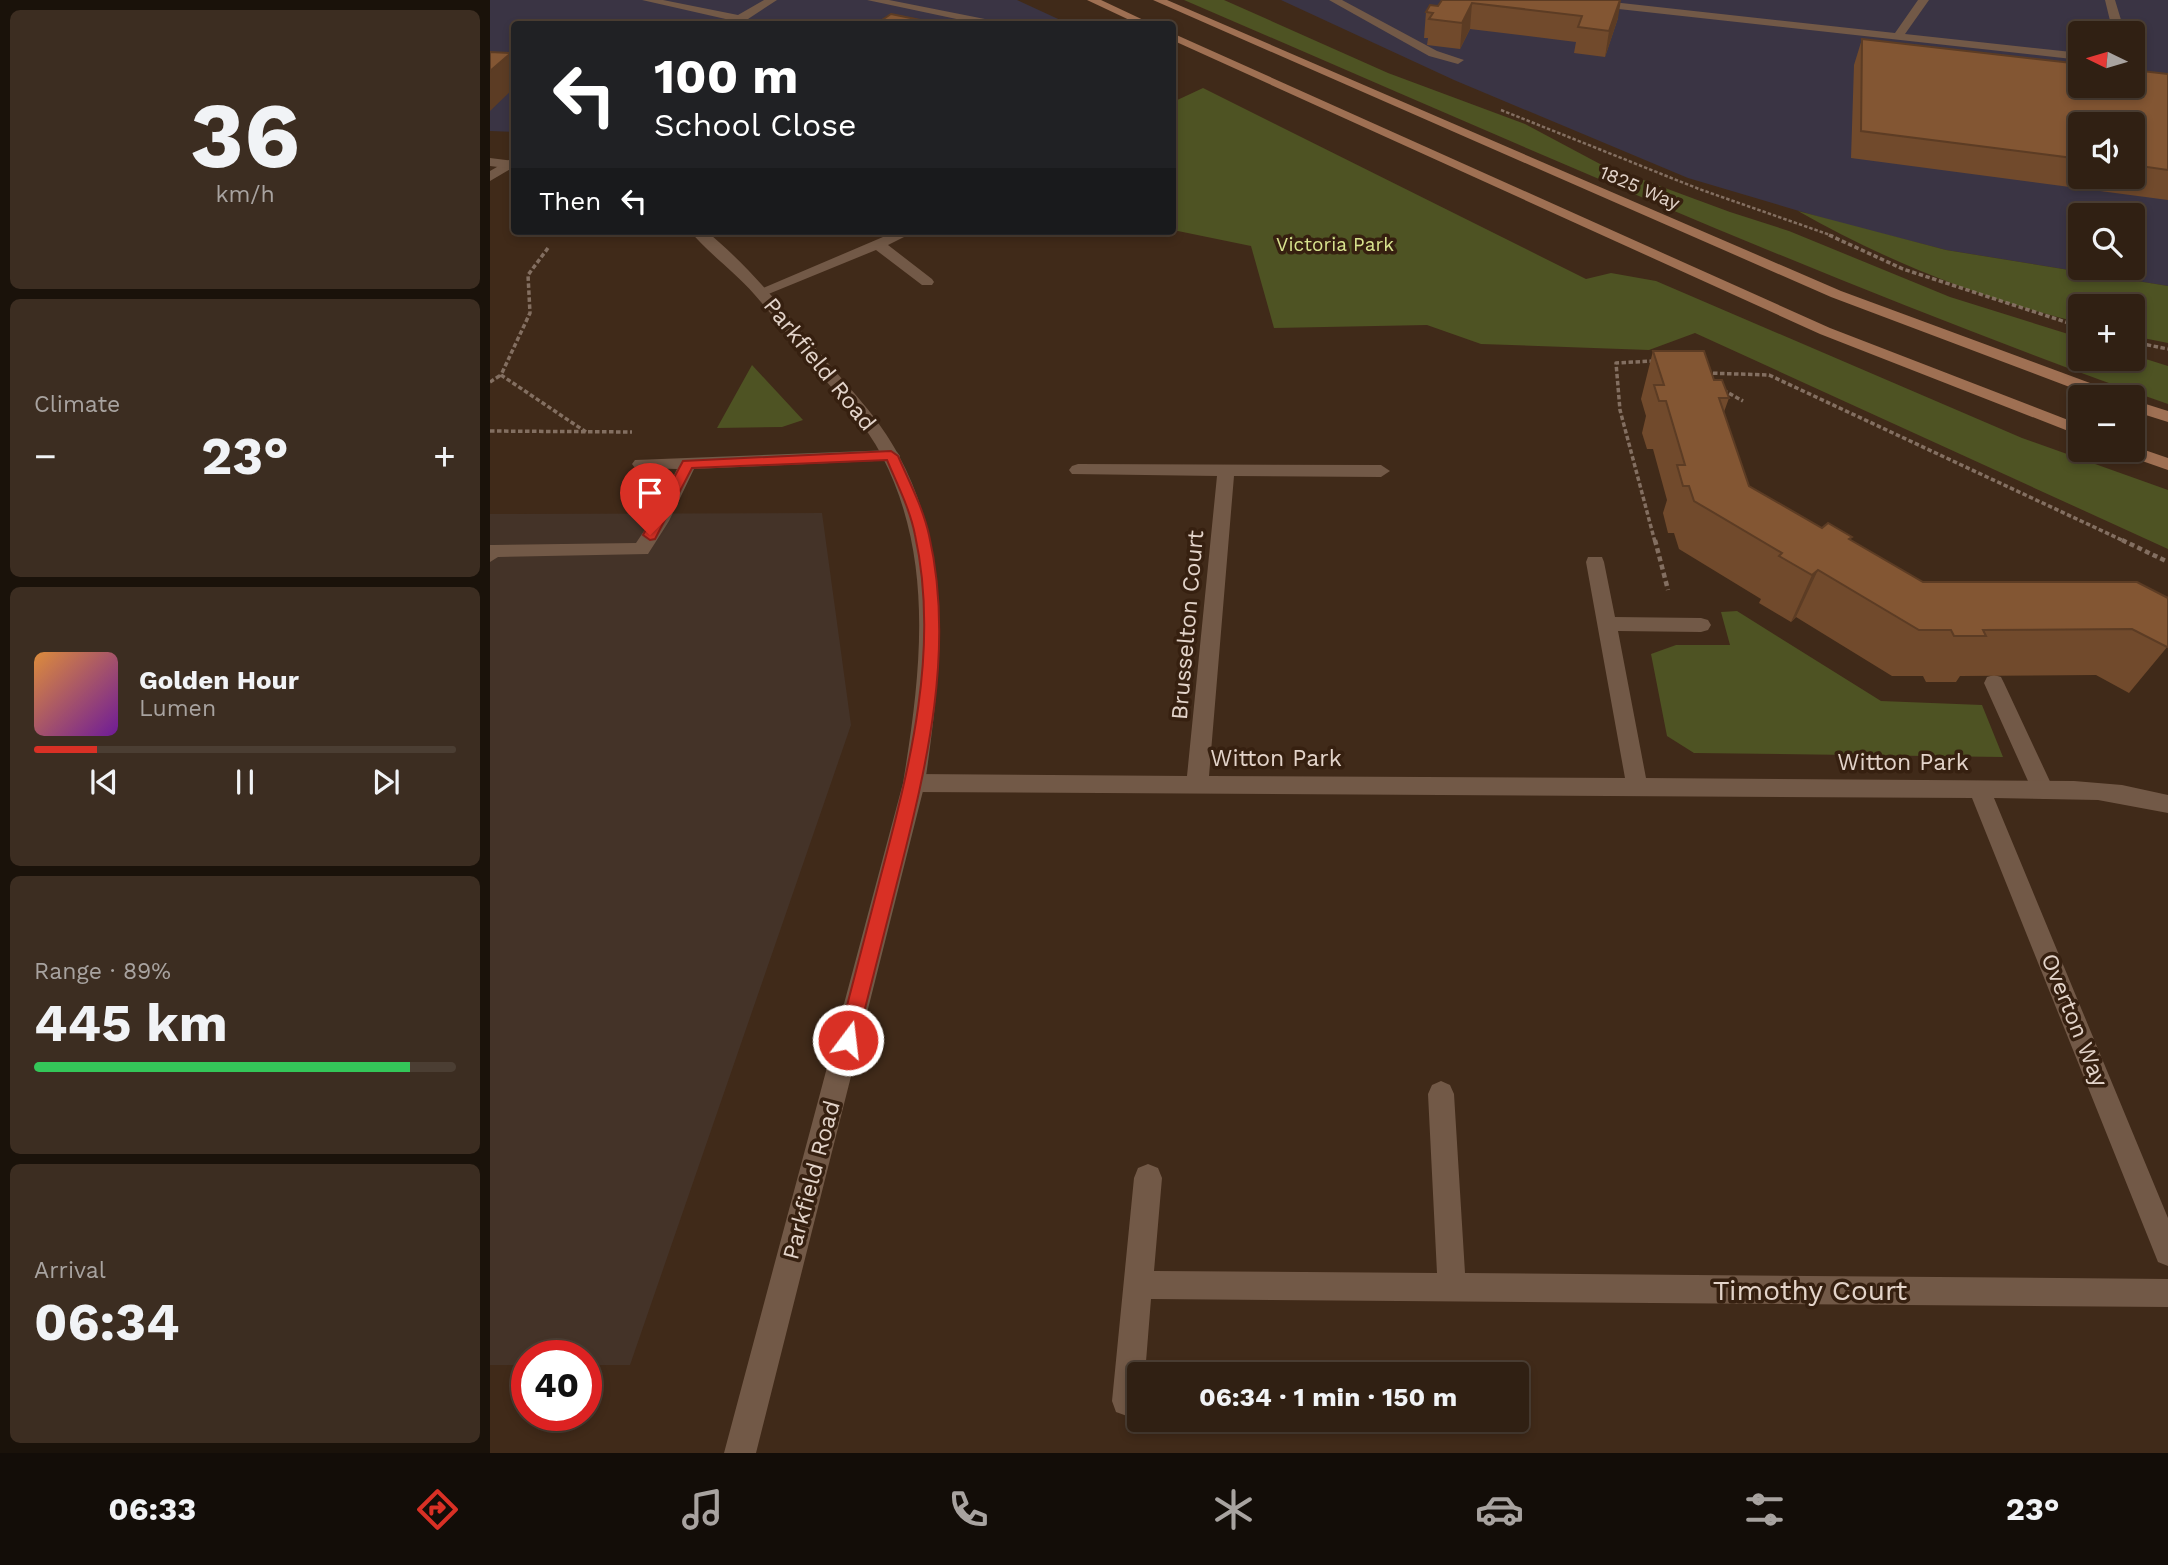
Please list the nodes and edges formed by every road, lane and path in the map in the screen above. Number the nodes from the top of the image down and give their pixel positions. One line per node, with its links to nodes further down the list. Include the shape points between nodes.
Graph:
1 (647, 0): 12 (street)
2 (772, 0): 13 (street)
3 (872, 0): 14 (street)
4 (1092, 0): 15 (main road)
5 (1158, 0): 39 (main road, 1825 Way, via 1836,295)
6 (1334, 0): 20 (street, via 1433,54)
7 (1564, 0): 11 (street)
8 (1679, 0): 11 (street)
9 (1924, 0): 17 (street)
10 (2110, 0): 16 (street)
11 (1676, 13): 17 (street)
12 (732, 21)
13 (738, 21)
14 (980, 21)
15 (1139, 21)
16 (2116, 21)
17 (1897, 37): 19 (street)
18 (1176, 38): 44 (main road, via 1825,331)
19 (2068, 56)
20 (1458, 60)
21 (1501, 110): 32 (path, via 1699,189 1828,234 1903,270)
22 (490, 162): 23 (street)
23 (511, 162)
24 (511, 163): 25 (street)
25 (490, 177)
26 (701, 235): 31 (street, Parkfield Road)
27 (900, 235): 28 (street, Parkfield Road)
28 (879, 245): 30 (street); 31 (street, Parkfield Road)
29 (548, 248): 37 (path, via 528,275 530,313)
30 (927, 282)
31 (761, 292): 47 (street, Parkfield Road, via 871,425)
32 (2068, 323)
33 (2145, 344): 34 (path)
34 (2168, 349)
35 (1657, 361): 59 (path, via 1616,363 1616,383)
36 (1703, 372): 57 (path, via 1769,375)
37 (501, 375): 38 (path); 46 (path)
38 (490, 382)
39 (2079, 385)
40 (1722, 389): 41 (path)
41 (1743, 401)
42 (2145, 409): 43 (main road)
43 (2168, 417)
44 (2068, 426)
45 (490, 431): 46 (path)
46 (586, 432): 49 (path, via 656,432)
47 (891, 456): 50 (street); 62 (street, Parkfield Road, via 922,533 930,586 928,697)
48 (2145, 456): 51 (main road)
49 (641, 464): 50 (street)
50 (688, 464): 55 (street, via 660,521 640,549 493,551)
51 (2168, 464)
52 (1078, 470): 53 (street)
53 (1226, 470): 54 (street); 63 (street, Brusselton Court)
54 (1381, 471)
55 (490, 555)
56 (1595, 562): 58 (street)
57 (2168, 562)
58 (1607, 624): 59 (street); 64 (street)
59 (1678, 624): 60 (street)
60 (1701, 625)
61 (1994, 683): 66 (street)
62 (914, 783): 63 (street, Witton Park); 75 (street, Parkfield Road)
63 (1197, 784): 64 (street, Witton Park)
64 (1637, 786): 65 (street, Witton Park)
65 (1979, 789): 66 (street, Witton Park); 70 (street, Overton Way)
66 (2043, 790): 67 (street, Witton Park, via 2099,791)
67 (2168, 804)
68 (1441, 1094): 72 (street)
69 (1148, 1178): 71 (street)
70 (2168, 1252)
71 (1138, 1285): 72 (street, Timothy Court); 74 (street)
72 (1452, 1287): 73 (street, Timothy Court)
73 (2168, 1293)
74 (1131, 1362)
75 (740, 1453)

